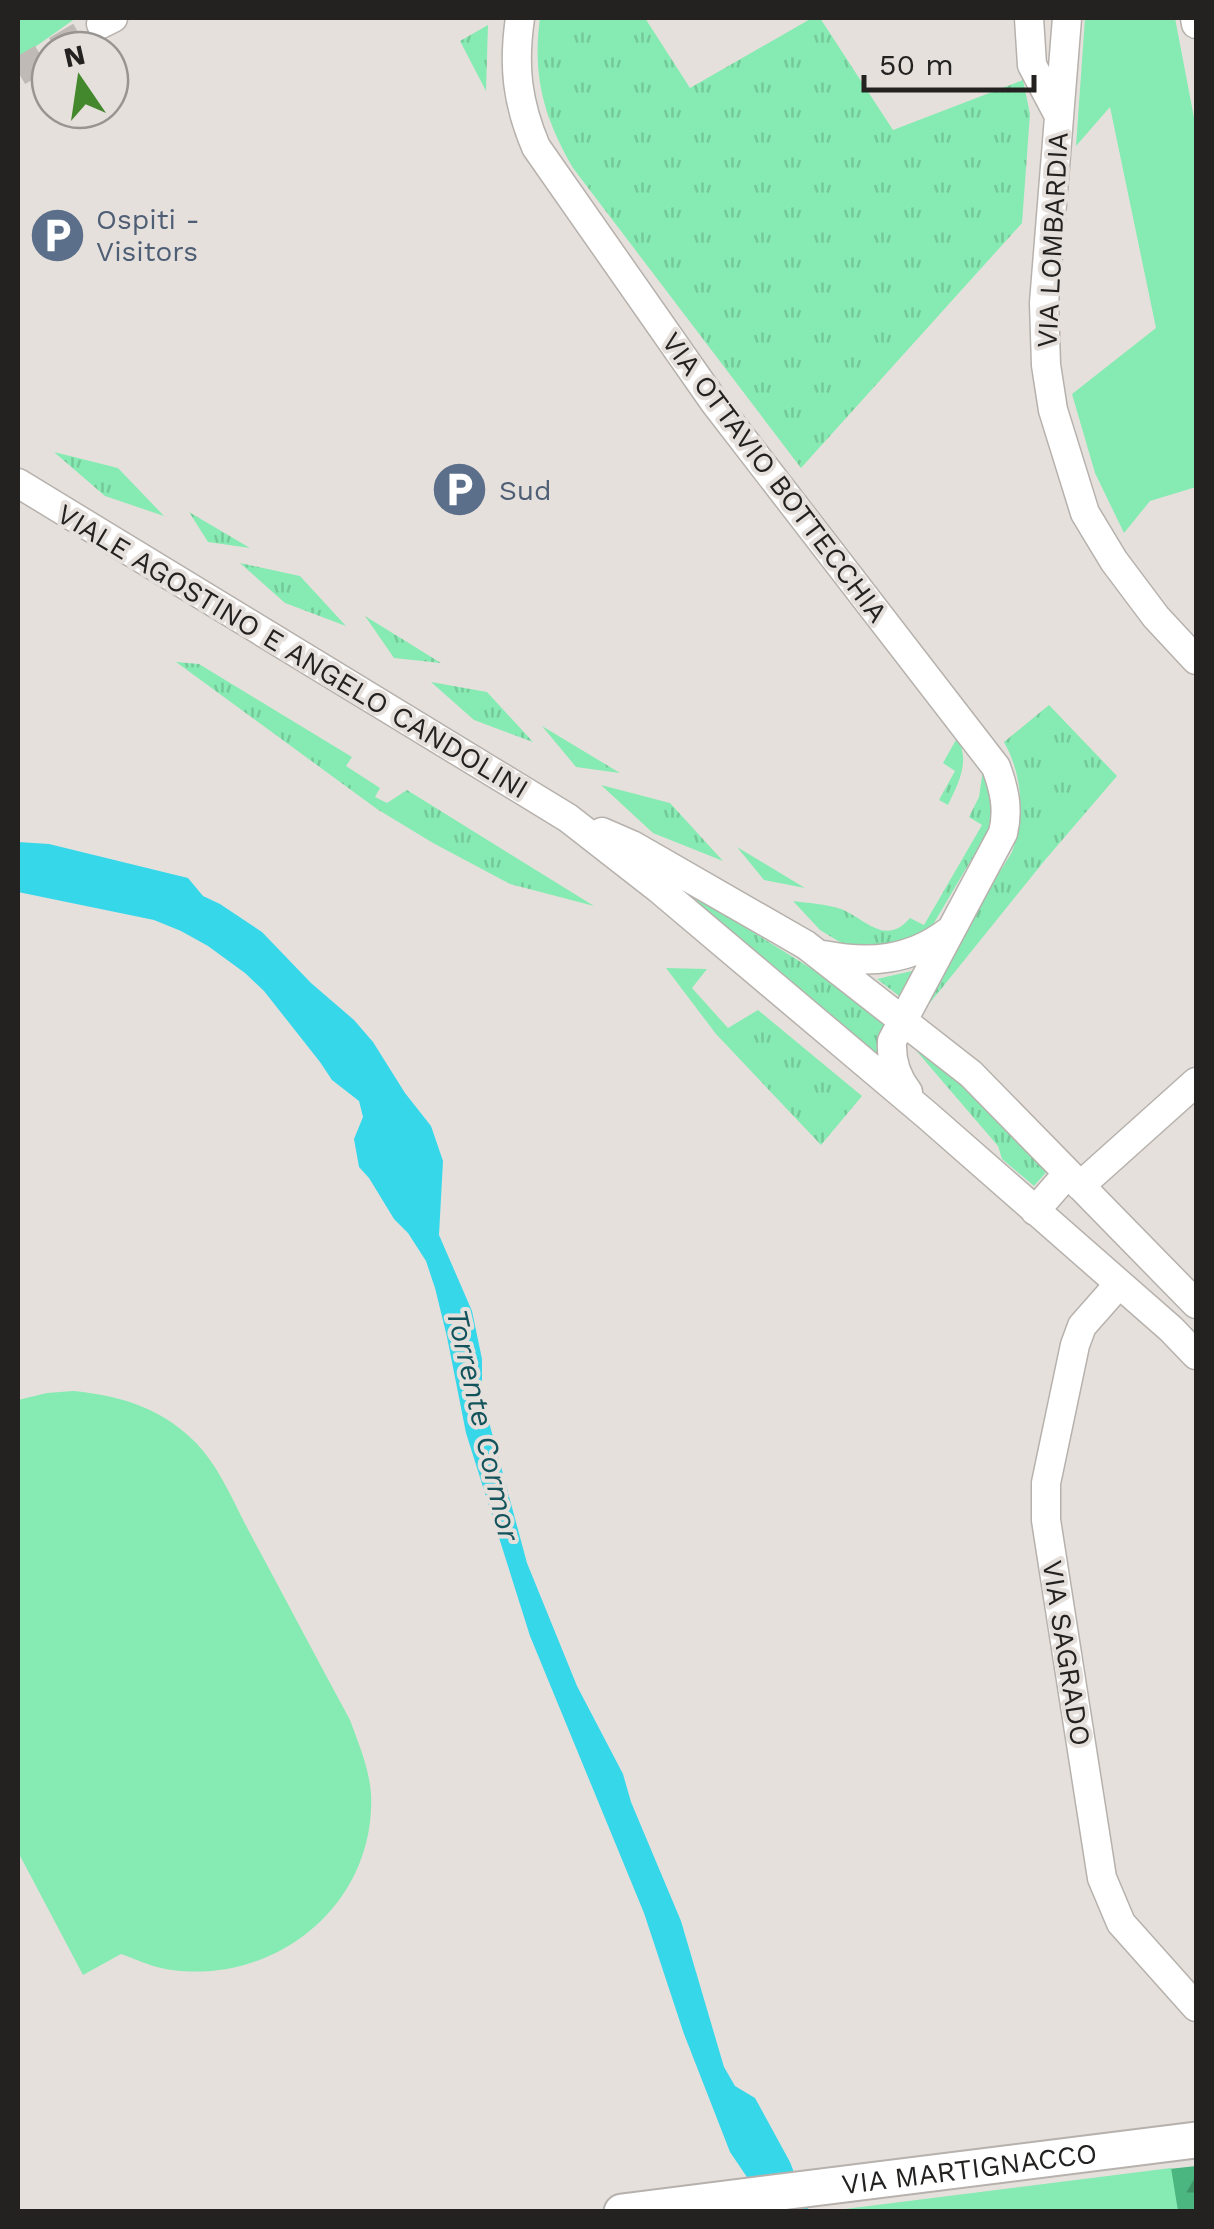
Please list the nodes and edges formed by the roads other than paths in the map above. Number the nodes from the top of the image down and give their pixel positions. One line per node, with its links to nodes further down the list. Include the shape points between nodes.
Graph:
1 (520, 18): 8 (street, VIA OTTAVIO BOTTECCHIA, via 518,82 536,148 715,404 996,767 1006,801 1004,833)
2 (1030, 18): 4 (street, via 1032,65)
3 (1068, 18): 4 (street, VIA LOMBARDIA)
4 (1058, 114): 6 (street, VIA LOMBARDIA, via 1044,320 1053,410 1086,513 1124,574)
5 (18, 484): 7 (street, VIALE AGOSTINO E ANGELO CANDOLINI)
6 (1196, 660)
7 (568, 818): 9 (street, VIALE AGOSTINO E ANGELO CANDOLINI, via 632,845); 12 (street, VIALE AGOSTINO E ANGELO CANDOLINI)
8 (953, 928): 9 (street, via 897,957 852,961); 10 (street, VIA OTTAVIO BOTTECCHIA)
9 (819, 954): 10 (street, VIALE AGOSTINO E ANGELO CANDOLINI)
10 (902, 1019): 12 (street, VIA OTTAVIO BOTTECCHIA, via 892,1042 894,1064); 13 (street, VIALE AGOSTINO E ANGELO CANDOLINI, via 971,1074)
11 (1196, 1082): 13 (street)
12 (928, 1116): 14 (street, VIALE AGOSTINO E ANGELO CANDOLINI)
13 (1079, 1184): 14 (street); 16 (street, VIALE AGOSTINO E ANGELO CANDOLINI)
14 (1046, 1220): 15 (street, VIALE AGOSTINO E ANGELO CANDOLINI)
15 (1119, 1284): 17 (street, VIALE AGOSTINO E ANGELO CANDOLINI); 18 (street, VIA SAGRADO, via 1074,1345 1046,1483 1046,1520 1102,1878 1121,1923)
16 (1196, 1304)
17 (1196, 1355)
18 (1196, 2007)
19 (1196, 2140): 20 (main road, VIA MARTIGNACCO)
20 (637, 2210)

